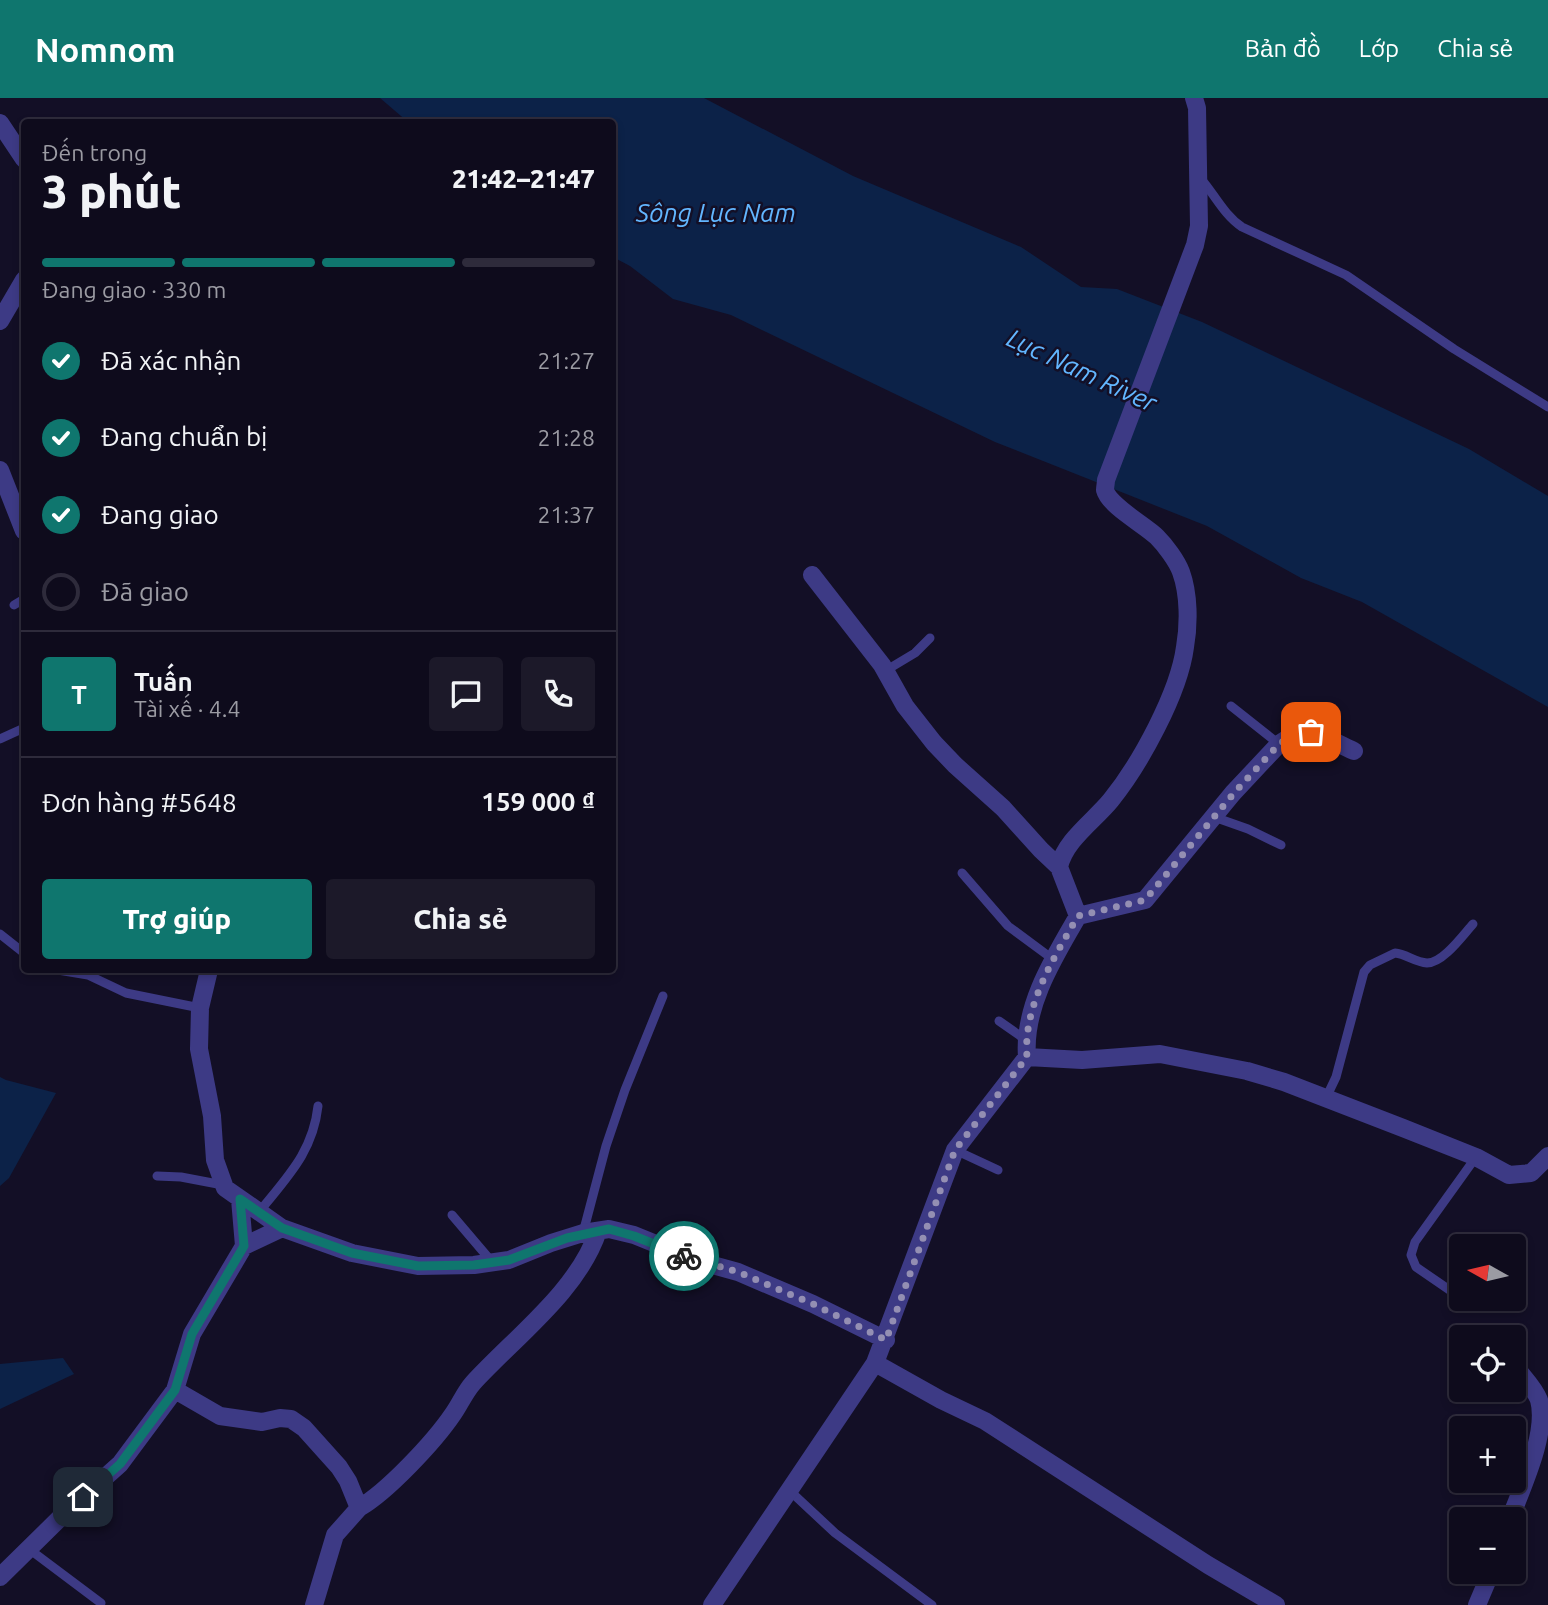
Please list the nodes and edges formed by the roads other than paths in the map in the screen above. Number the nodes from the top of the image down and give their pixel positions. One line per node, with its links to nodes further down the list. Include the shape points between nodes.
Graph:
1 (1194, 98): 4 (street)
2 (0, 123): 3 (street)
3 (21, 154)
4 (1197, 176): 7 (lane, via 1234,222 1346,275); 22 (street, via 1199,226 1189,267 1172,302 1105,491 1157,537 1181,572 1187,606 1185,648 1144,753 1066,850)
5 (21, 285): 6 (street)
6 (0, 321)
7 (1548, 407)
8 (0, 470): 9 (street)
9 (21, 523)
10 (812, 575): 14 (street)
11 (21, 600): 12 (lane)
12 (14, 605)
13 (930, 638): 14 (lane)
14 (885, 671): 22 (street, via 934,743)
15 (1231, 706): 18 (lane)
16 (21, 728): 17 (lane)
17 (0, 739)
18 (1279, 744): 19 (street, via 1307,731); 20 (street)
19 (1354, 751)
20 (1214, 817): 21 (lane); 24 (street, via 1145,900)
21 (1281, 845)
22 (1059, 867): 24 (street)
23 (962, 873): 28 (lane, via 1008,926)
24 (1078, 916): 28 (street)
25 (1473, 924): 35 (lane, via 1434,962 1395,953 1364,972 1336,1077)
26 (0, 934): 27 (lane)
27 (21, 951)
28 (1054, 960): 34 (street, via 1031,1012)
29 (76, 973): 32 (lane, via 126,993)
30 (208, 973): 32 (street)
31 (663, 996): 47 (lane, via 606,1146)
32 (200, 1008): 42 (street, via 199,1049 215,1160)
33 (999, 1021): 34 (lane)
34 (1027, 1049): 35 (street, via 1082,1060 1175,1056 1247,1071); 37 (street)
35 (1326, 1098): 38 (street)
36 (318, 1106): 44 (lane, via 309,1145)
37 (955, 1150): 40 (lane); 51 (street)
38 (1476, 1157): 39 (street, via 1517,1176 1531,1173); 50 (lane, via 1415,1242 1411,1255 1416,1267)
39 (1548, 1157)
40 (998, 1170)
41 (157, 1176): 42 (lane)
42 (223, 1185): 43 (street)
43 (240, 1199): 44 (street); 48 (street)
44 (259, 1212): 46 (street)
45 (452, 1215): 49 (lane)
46 (282, 1228): 48 (street); 49 (street, via 352,1253 418,1266)
47 (590, 1232): 49 (street); 51 (street, via 609,1229 738,1272); 57 (street, via 592,1248 568,1284 472,1384 442,1429)
48 (244, 1246): 54 (street, via 192,1334)
49 (492, 1262)
50 (1449, 1290)
51 (886, 1340): 52 (street)
52 (875, 1363): 55 (street); 65 (street, via 985,1421)
53 (1526, 1382): 56 (street, via 1539,1401 1542,1427)
54 (175, 1390): 57 (street, via 220,1416 262,1422 291,1419 304,1427 339,1467); 58 (street, via 120,1464)
55 (790, 1491): 63 (street); 64 (lane, via 835,1533)
56 (1515, 1507)
57 (359, 1508): 62 (street, via 335,1535)
58 (29, 1549): 59 (street); 61 (lane)
59 (0, 1577)
60 (1485, 1584): 66 (street)
61 (101, 1603)
62 (314, 1605)
63 (712, 1605)
64 (932, 1605)
65 (1276, 1605)
66 (1477, 1605)

